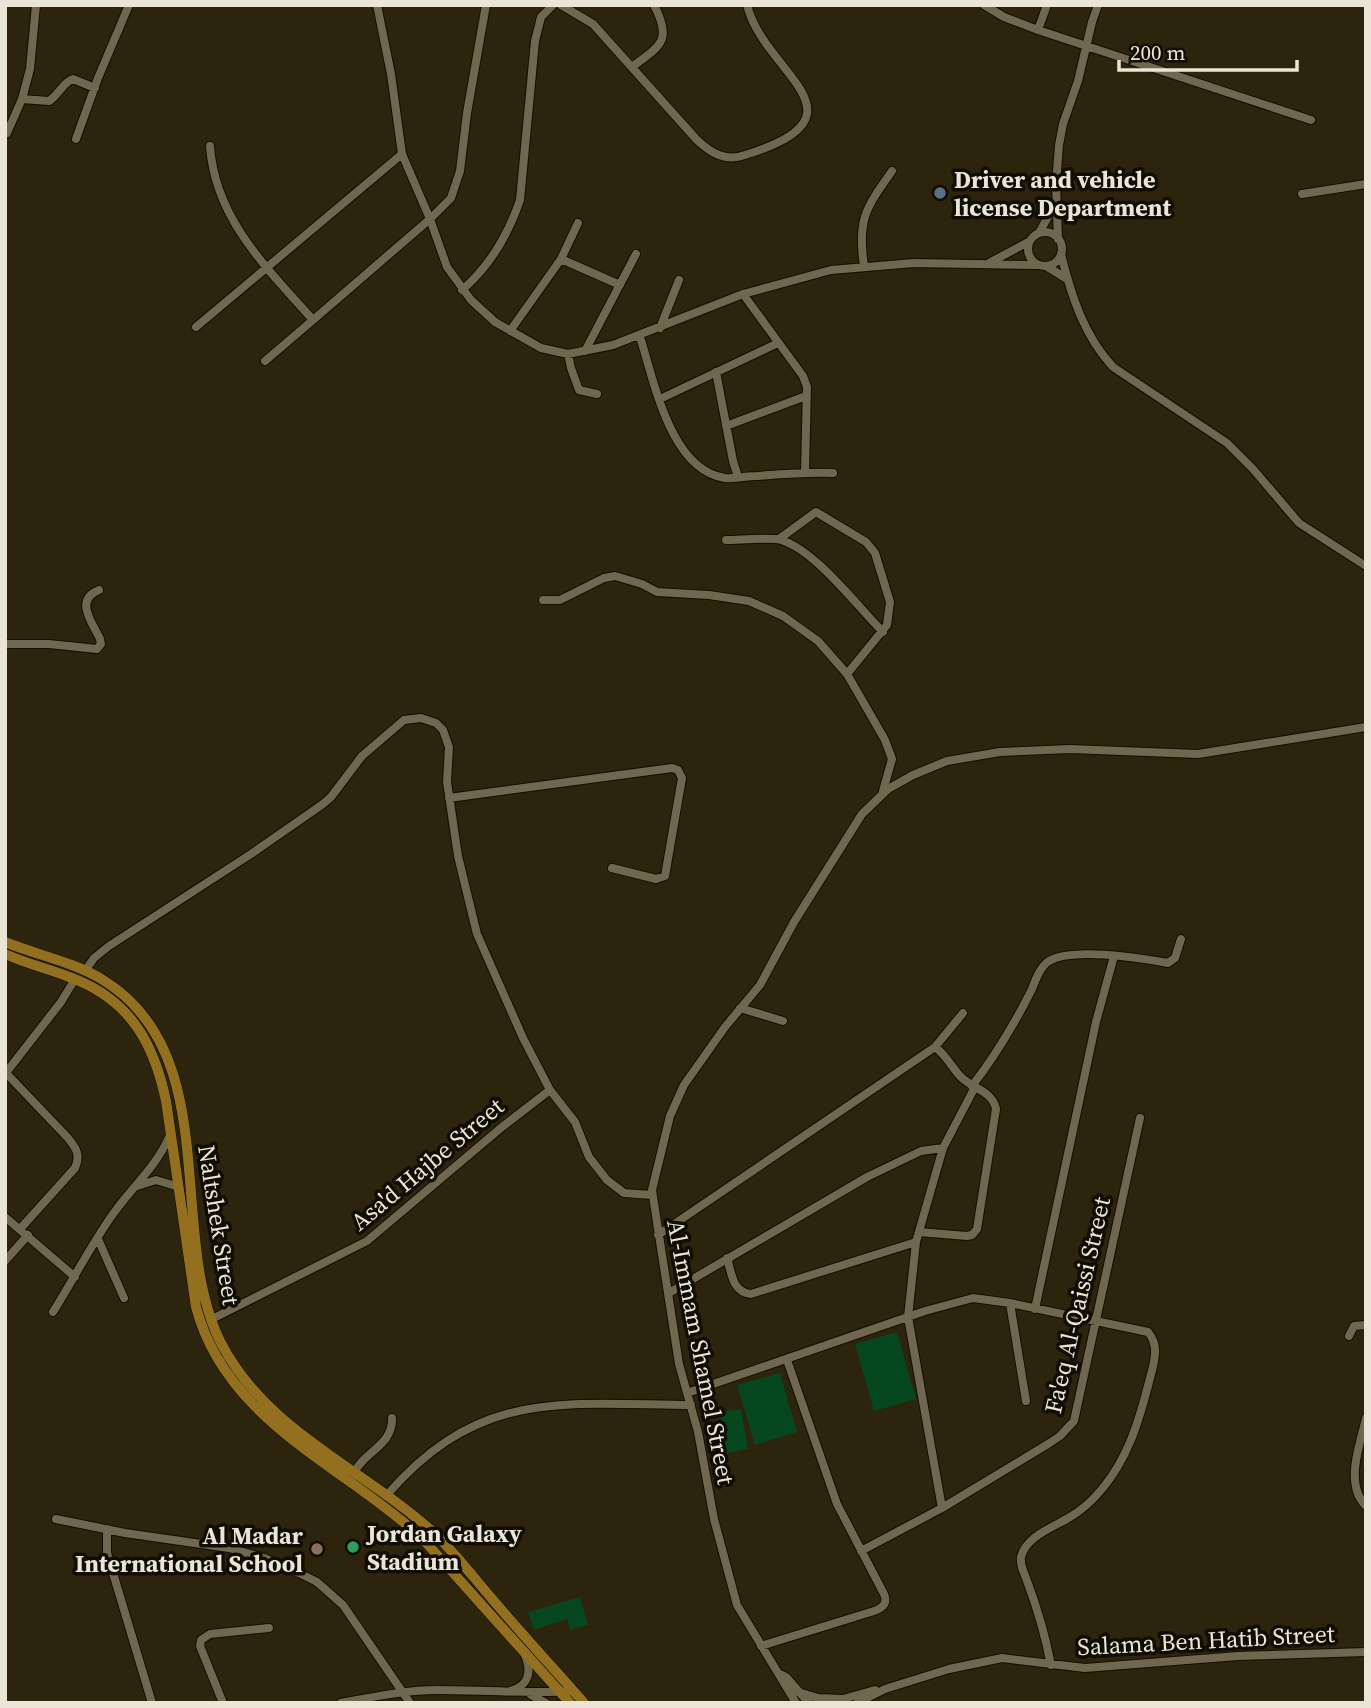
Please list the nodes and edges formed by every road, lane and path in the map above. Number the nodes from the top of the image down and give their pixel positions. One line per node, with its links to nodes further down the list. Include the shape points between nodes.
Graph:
1 (36, 5): 16 (street)
2 (129, 5): 15 (street)
3 (377, 5): 21 (street)
4 (486, 5): 26 (street, via 458,179 451,198)
5 (553, 5): 41 (street, via 541,17 535,41 524,175 514,219 499,247)
6 (561, 5): 14 (street, via 590,21)
7 (654, 5): 14 (street, via 664,36 658,47)
8 (747, 5): 14 (street, via 754,25 800,88 806,104 801,129 782,141 742,156 715,154 696,140)
9 (984, 5): 12 (street)
10 (1047, 5): 12 (street)
11 (1098, 5): 13 (street)
12 (1038, 30): 13 (street)
13 (1086, 47): 17 (street); 25 (street, via 1060,134)
14 (632, 67)
15 (94, 88): 16 (street, via 73,79 49,101); 19 (street)
16 (22, 99): 18 (street)
17 (1311, 120)
18 (7, 132)
19 (76, 139)
20 (210, 146): 37 (street, via 214,178 229,215)
21 (402, 154): 26 (street); 37 (street)
22 (892, 171): 35 (street, via 863,218)
23 (1366, 184): 24 (street)
24 (1302, 194)
25 (1057, 202): 28 (street); 29 (street)
26 (430, 219): 41 (street, via 443,259); 43 (street)
27 (578, 222): 33 (street)
28 (1039, 233): 29 (street); 30 (street)
29 (1058, 239): 32 (street)
30 (1030, 241): 34 (street); 36 (street, via 1031,259)
31 (636, 254): 40 (street)
32 (1061, 254): 36 (street, via 1056,262); 38 (street)
33 (561, 258): 40 (street); 46 (street)
34 (989, 263): 35 (street); 36 (street)
35 (864, 266): 42 (street)
36 (1042, 266): 38 (street)
37 (267, 268): 43 (street); 44 (street)
38 (1067, 279): 62 (street, via 1093,340 1113,368 1227,443 1299,523)
39 (678, 280): 45 (street)
40 (620, 285): 49 (street)
41 (462, 290): 46 (street, via 495,323)
42 (743, 294): 45 (street); 48 (street)
43 (313, 320): 51 (street)
44 (196, 327)
45 (660, 328): 47 (street)
46 (510, 331): 50 (street, via 541,348)
47 (640, 337): 49 (street); 55 (street)
48 (778, 343): 52 (street); 54 (street, via 803,376)
49 (585, 351): 50 (street)
50 (568, 354): 53 (street, via 579,390)
51 (265, 360)
52 (716, 372): 55 (street); 56 (street)
53 (597, 394)
54 (806, 396): 56 (street); 57 (street)
55 (660, 398): 59 (street, via 672,433 692,460 709,473)
56 (726, 426): 59 (street)
57 (806, 471): 58 (street); 59 (street)
58 (833, 473)
59 (738, 477)
60 (779, 539): 61 (street); 65 (street, via 826,570); 65 (street, via 816,512 866,542 890,602)
61 (726, 540)
62 (1366, 566)
63 (99, 590): 66 (street, via 86,600 100,639 97,649)
64 (543, 600): 67 (street, via 560,600 615,576 657,592 749,601 783,616 818,641)
65 (883, 632): 67 (street)
66 (5, 644)
67 (847, 674): 70 (street, via 892,759)
68 (1366, 727): 70 (street, via 1198,754 1039,749 970,755 913,775)
69 (448, 793): 71 (street, via 678,770 682,778 665,876 659,879); 76 (street, via 446,734 429,720 404,720 362,756 323,804 109,946); 84 (street, via 479,940)
70 (881, 794): 78 (street, Al-Immam Shamel Street, via 862,814 760,985)
71 (612, 868)
72 (1181, 939): 75 (street, via 1171,962)
73 (5, 942): 76 (main road, Naltshek Street)
74 (5, 954): 77 (main road, Naltshek Street)
75 (1114, 956): 83 (street, via 1058,958 1044,965); 104 (street)
76 (85, 971): 91 (main road, Naltshek Street, via 128,1000 163,1048 179,1101)
77 (75, 979): 82 (street); 86 (main road, Naltshek Street, via 108,998 141,1031 161,1075)
78 (740, 1007): 80 (street); 90 (street, Al-Immam Shamel Street, via 676,1100)
79 (963, 1013): 81 (street)
80 (783, 1021)
81 (934, 1047): 83 (street); 95 (street)
82 (6, 1073): 93 (street, via 79,1155 75,1168)
83 (974, 1087): 87 (street); 94 (street, via 992,1098 996,1109 979,1226 967,1236)
84 (550, 1090): 90 (street, via 575,1122 589,1157 613,1187); 107 (street, Asa'd Hajbe Street, via 367,1241)
85 (1140, 1118): 108 (street, Fa'eq Al-Qaissi Street)
86 (170, 1135): 88 (main road, Naltshek Street); 89 (street, via 153,1167)
87 (943, 1147): 94 (street); 98 (street, via 898,1160)
88 (179, 1187): 89 (street, via 156,1180); 91 (main road, Naltshek Street)
89 (132, 1189): 96 (street)
90 (652, 1195): 95 (street, Al-Immam Shamel Street)
91 (187, 1207): 107 (main road, Naltshek Street); 126 (main road, Naltshek Street, via 200,1323 236,1386 260,1414 300,1447 421,1536)
92 (5, 1217): 93 (street)
93 (24, 1232): 99 (street); 100 (street)
94 (919, 1232): 97 (street)
95 (659, 1236): 101 (street, Al-Immam Shamel Street)
96 (97, 1239): 100 (street); 102 (street)
97 (916, 1242): 98 (street, via 751,1294 735,1286); 106 (street)
98 (727, 1258): 101 (street)
99 (5, 1261)
100 (75, 1277): 105 (street)
101 (669, 1293): 112 (street, Al-Immam Shamel Street)
102 (124, 1298)
103 (1010, 1303): 104 (street); 106 (street, via 973,1298); 113 (street)
104 (1035, 1309): 108 (street)
105 (53, 1312)
106 (908, 1317): 111 (street); 120 (street)
107 (212, 1319): 117 (main road, Naltshek Street, via 228,1355 264,1403)
108 (1095, 1320): 120 (street, Fa'eq Al-Qaissi Street, via 1076,1416 1069,1428); 128 (street, via 1148,1332 1156,1352 1132,1441 1115,1471 1087,1505 1038,1536 1022,1555)
109 (1366, 1325): 110 (street, via 1354,1326)
110 (1349, 1336)
111 (787, 1360): 112 (street); 123 (street, via 829,1486)
112 (687, 1393): 114 (street, Al-Immam Shamel Street)
113 (1026, 1401)
114 (691, 1405): 118 (street, via 560,1405 484,1420 453,1435); 125 (street, Al-Immam Shamel Street, via 734,1594)
115 (392, 1418): 117 (street, via 387,1439)
116 (1366, 1418): 119 (street, via 1355,1486)
117 (354, 1473): 118 (main road, Naltshek Street)
118 (386, 1496): 130 (main road, Naltshek Street, via 443,1542)
119 (1366, 1506)
120 (942, 1508): 123 (street, Fa'eq Al-Qaissi Street)
121 (56, 1519): 122 (street)
122 (107, 1529): 131 (street, via 229,1548 299,1573 343,1605); 137 (street, via 107,1553)
123 (861, 1551): 125 (street, via 884,1594 883,1607)
124 (269, 1628): 138 (street, via 210,1634 201,1640)
125 (761, 1646): 135 (street, Al-Immam Shamel Street, via 786,1677)
126 (524, 1652): 132 (street, via 530,1669 526,1681); 133 (main road, Naltshek Street)
127 (1366, 1652): 128 (street, Salama Ben Hatib Street, via 1085,1668)
128 (1051, 1665): 129 (street, Salama Ben Hatib Street, via 1002,1658)
129 (885, 1689): 136 (street, Salama Ben Hatib Street); 145 (street, Salama Ben Hatib Street)
130 (574, 1691): 133 (street); 143 (main road, Naltshek Street)
131 (402, 1692): 132 (street); 139 (street); 140 (street)
132 (503, 1692): 134 (street)
133 (560, 1692): 134 (street); 142 (main road, Naltshek Street)
134 (529, 1694): 141 (street)
135 (794, 1699): 136 (street); 144 (street, Al-Immam Shamel Street)
136 (839, 1701)
137 (152, 1703)
138 (223, 1703)
139 (341, 1703)
140 (410, 1703)
141 (546, 1703)
142 (570, 1703)
143 (584, 1703)
144 (809, 1703)
145 (858, 1703)

